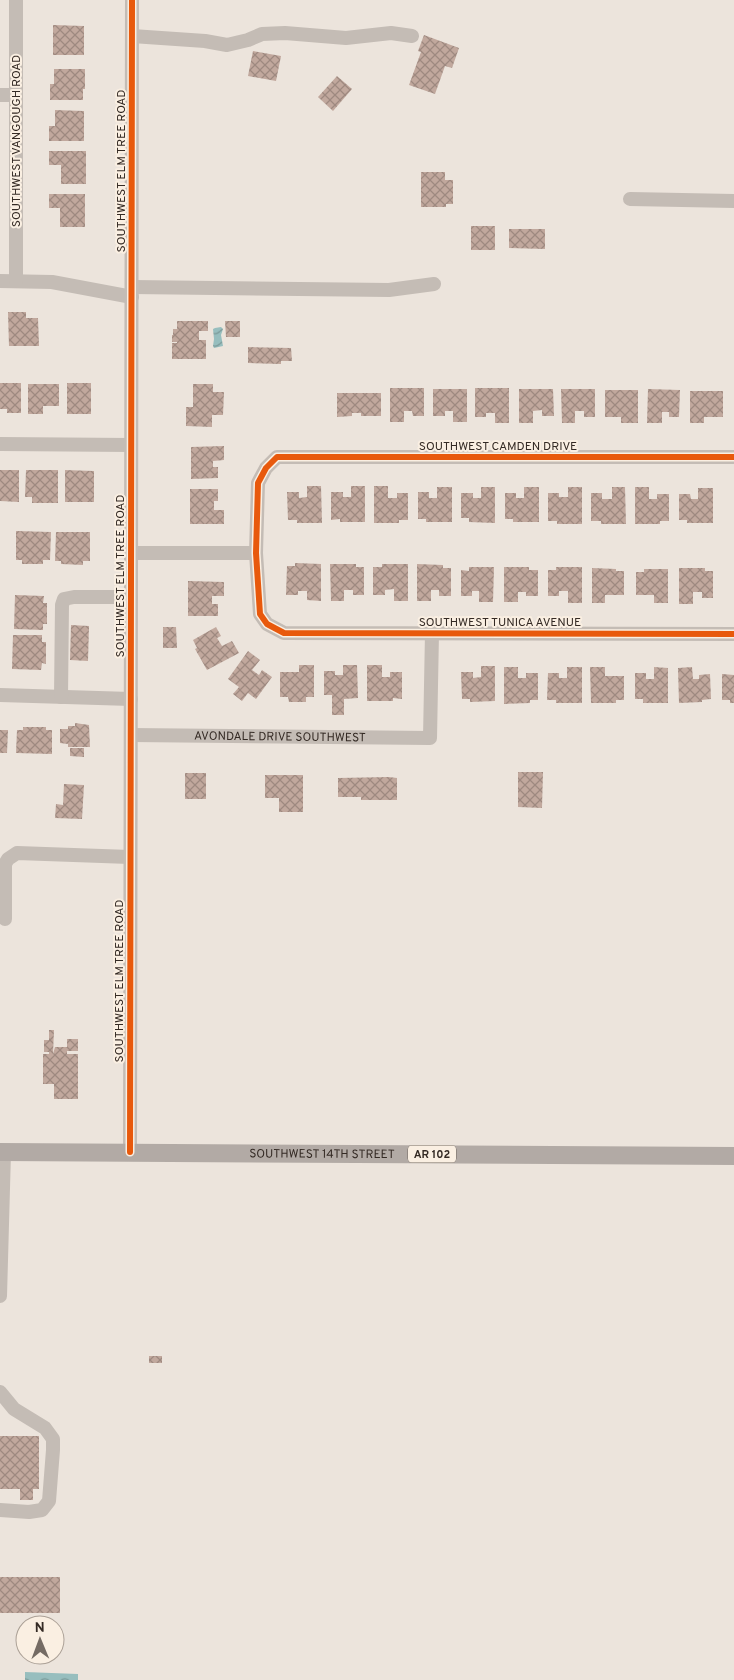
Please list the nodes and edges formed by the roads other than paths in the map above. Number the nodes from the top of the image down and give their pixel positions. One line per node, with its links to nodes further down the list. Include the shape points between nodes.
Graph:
1 (16, 0): 6 (street, SOUTHWEST VANGOUGH ROAD)
2 (132, 0): 3 (street, SOUTHWEST ELM TREE ROAD)
3 (132, 36): 4 (street, via 227,44 262,34 285,33 346,38 391,34); 12 (street, SOUTHWEST ELM TREE ROAD)
4 (412, 36)
5 (0, 95): 6 (street)
6 (16, 95): 10 (street, SOUTHWEST VANGOUGH ROAD)
7 (630, 199): 8 (street)
8 (734, 201)
9 (0, 281): 10 (street)
10 (16, 282): 12 (street, via 52,282)
11 (434, 284): 12 (street, via 389,290)
12 (132, 292): 14 (street, SOUTHWEST ELM TREE ROAD)
13 (0, 444): 14 (street)
14 (131, 445): 16 (street, SOUTHWEST ELM TREE ROAD)
15 (734, 457): 17 (street, SOUTHWEST CAMDEN DRIVE, via 277,457 258,483)
16 (131, 553): 17 (street); 18 (street, SOUTHWEST ELM TREE ROAD)
17 (256, 553): 19 (street, SOUTHWEST TUNICA AVENUE, via 260,614 267,624 284,633)
18 (131, 597): 22 (street, via 68,597 64,600); 23 (street, SOUTHWEST ELM TREE ROAD)
19 (432, 633): 20 (street, SOUTHWEST TUNICA AVENUE); 24 (street, AVONDALE DRIVE SOUTHWEST, via 430,738)
20 (734, 634)
21 (0, 695): 22 (street)
22 (61, 697): 23 (street)
23 (131, 699): 24 (street, SOUTHWEST ELM TREE ROAD)
24 (131, 735): 25 (street, SOUTHWEST ELM TREE ROAD)
25 (130, 857): 26 (street, via 17,854 5,864); 28 (street, SOUTHWEST ELM TREE ROAD)
26 (5, 918)
27 (2, 1152): 28 (main road, SOUTHWEST 14TH STREET / AR 102); 30 (street)
28 (130, 1152): 29 (main road, SOUTHWEST 14TH STREET / AR 102)
29 (734, 1156)
30 (0, 1296)
31 (0, 1392): 32 (street, via 14,1409 45,1428 53,1439 53,1450 49,1502 42,1510)
32 (0, 1510)

